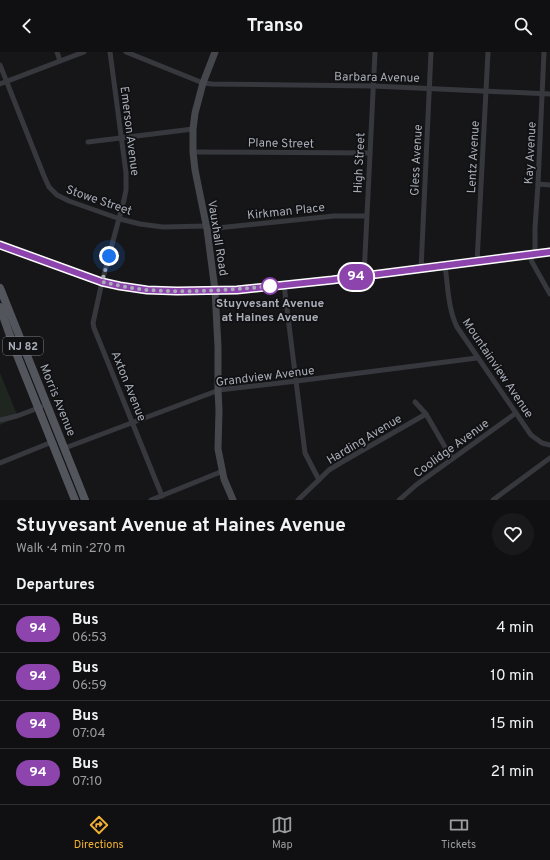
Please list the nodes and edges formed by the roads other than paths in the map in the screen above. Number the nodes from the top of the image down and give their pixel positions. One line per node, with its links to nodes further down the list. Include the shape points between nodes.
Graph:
1 (57, 52): 10 (street)
2 (84, 52): 10 (street)
3 (110, 52): 21 (street, Emerson Avenue)
4 (126, 52): 13 (street, Barbara Avenue)
5 (215, 52): 13 (main road, Vauxhall Road)
6 (375, 52): 15 (street, High Street)
7 (431, 52): 16 (street, Gless Avenue)
8 (488, 52): 17 (street, Lentz Avenue)
9 (544, 52): 18 (street, Kay Avenue)
10 (60, 61): 12 (street)
11 (0, 65): 12 (street, Stowe Street)
12 (7, 82): 14 (street); 28 (street, Stowe Street, via 49,187 69,201)
13 (203, 83): 15 (street, Barbara Avenue); 20 (main road, Vauxhall Road)
14 (0, 84)
15 (373, 86): 16 (street, Barbara Avenue); 24 (street, High Street)
16 (430, 88): 17 (street, Barbara Avenue); 35 (street, Gless Avenue)
17 (486, 91): 18 (street, Barbara Avenue); 33 (street, Lentz Avenue)
18 (543, 94): 19 (street, Barbara Avenue); 25 (street, Kay Avenue)
19 (550, 94)
20 (193, 128): 21 (street); 23 (main road, Vauxhall Road)
21 (121, 137): 22 (street); 28 (street, Emerson Avenue, via 126,184)
22 (88, 142)
23 (193, 152): 24 (street, Plane Street); 29 (main road, Vauxhall Road)
24 (370, 153): 27 (street, High Street)
25 (538, 184): 26 (street); 32 (street, Kay Avenue)
26 (550, 184)
27 (366, 216): 29 (street, Kirkman Place, via 334,216); 36 (street, High Street)
28 (120, 218): 29 (street, Stowe Street, via 163,227); 37 (street, Emerson Avenue)
29 (207, 228): 40 (main road, Vauxhall Road)
30 (0, 245): 37 (main road)
31 (550, 252): 32 (main road)
32 (533, 254): 33 (main road); 41 (street, via 532,262)
33 (478, 262): 34 (main road)
34 (445, 266): 35 (main road); 43 (street, Mountainview Avenue, via 453,320)
35 (421, 269): 36 (main road)
36 (364, 276): 38 (main road)
37 (102, 282): 40 (main road, via 147,290); 52 (street, Axton Avenue, via 94,328)
38 (284, 285): 40 (main road); 44 (street)
39 (0, 288): 47 (main road, Morris Avenue / NJ 82)
40 (215, 290): 45 (main road, Vauxhall Road)
41 (550, 294)
42 (0, 307): 48 (main road, Morris Avenue / NJ 82)
43 (477, 358): 44 (street, Grandview Avenue); 49 (street, Mountainview Avenue)
44 (297, 382): 45 (street, Grandview Avenue); 60 (street, via 305,453)
45 (218, 390): 52 (street, Grandview Avenue); 59 (main road, Vauxhall Road, via 218,449)
46 (414, 402): 50 (street)
47 (47, 405): 48 (street); 55 (main road, Morris Avenue / NJ 82)
48 (38, 408): 51 (street); 53 (main road, Morris Avenue / NJ 82)
49 (516, 413): 54 (street, Mountainview Avenue, via 530,435); 57 (street, Coolidge Avenue)
50 (426, 414): 57 (street); 60 (street, Harding Avenue, via 329,470)
51 (0, 420)
52 (133, 422): 55 (street, Grandview Avenue); 61 (street, Axton Avenue)
53 (52, 442): 58 (street); 62 (main road, Morris Avenue / NJ 82)
54 (550, 445)
55 (64, 448): 63 (main road, Morris Avenue / NJ 82)
56 (550, 458): 68 (street)
57 (452, 459): 67 (street, Coolidge Avenue, via 416,484)
58 (0, 463)
59 (223, 471): 61 (street); 65 (main road, Vauxhall Road)
60 (319, 480): 66 (street, Harding Avenue)
61 (162, 496): 64 (street)
62 (75, 500)
63 (85, 500)
64 (151, 500)
65 (233, 500)
66 (298, 500)
67 (399, 500)
68 (493, 500)

